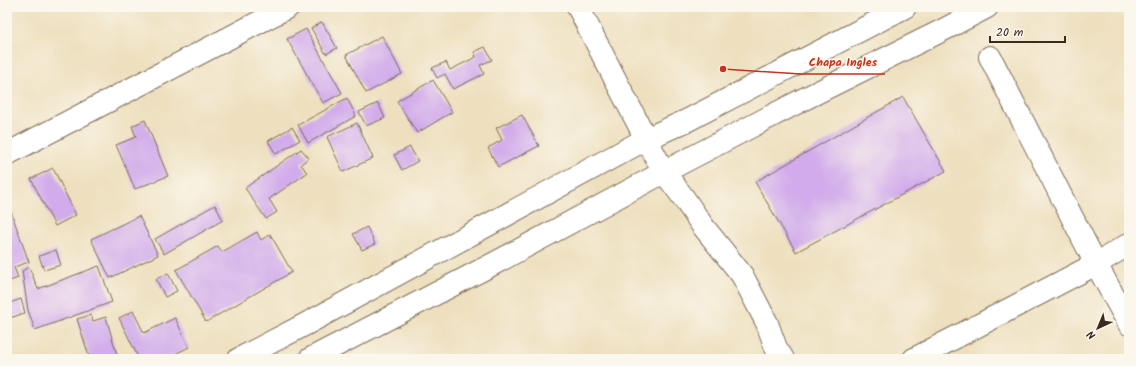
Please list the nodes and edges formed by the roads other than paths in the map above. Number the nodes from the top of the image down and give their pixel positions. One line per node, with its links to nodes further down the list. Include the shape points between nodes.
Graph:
1 (288, 7): 7 (street)
2 (578, 7): 6 (street)
3 (905, 7): 6 (street)
4 (987, 7): 8 (street)
5 (990, 57): 10 (street)
6 (646, 139): 8 (street); 12 (street)
7 (7, 154)
8 (664, 172): 13 (street, via 495,264); 14 (street, via 702,225 742,274)
9 (1129, 244): 10 (street)
10 (1096, 264): 11 (street); 15 (street)
11 (1129, 324)
12 (239, 359)
13 (310, 359)
14 (783, 359)
15 (914, 359)

